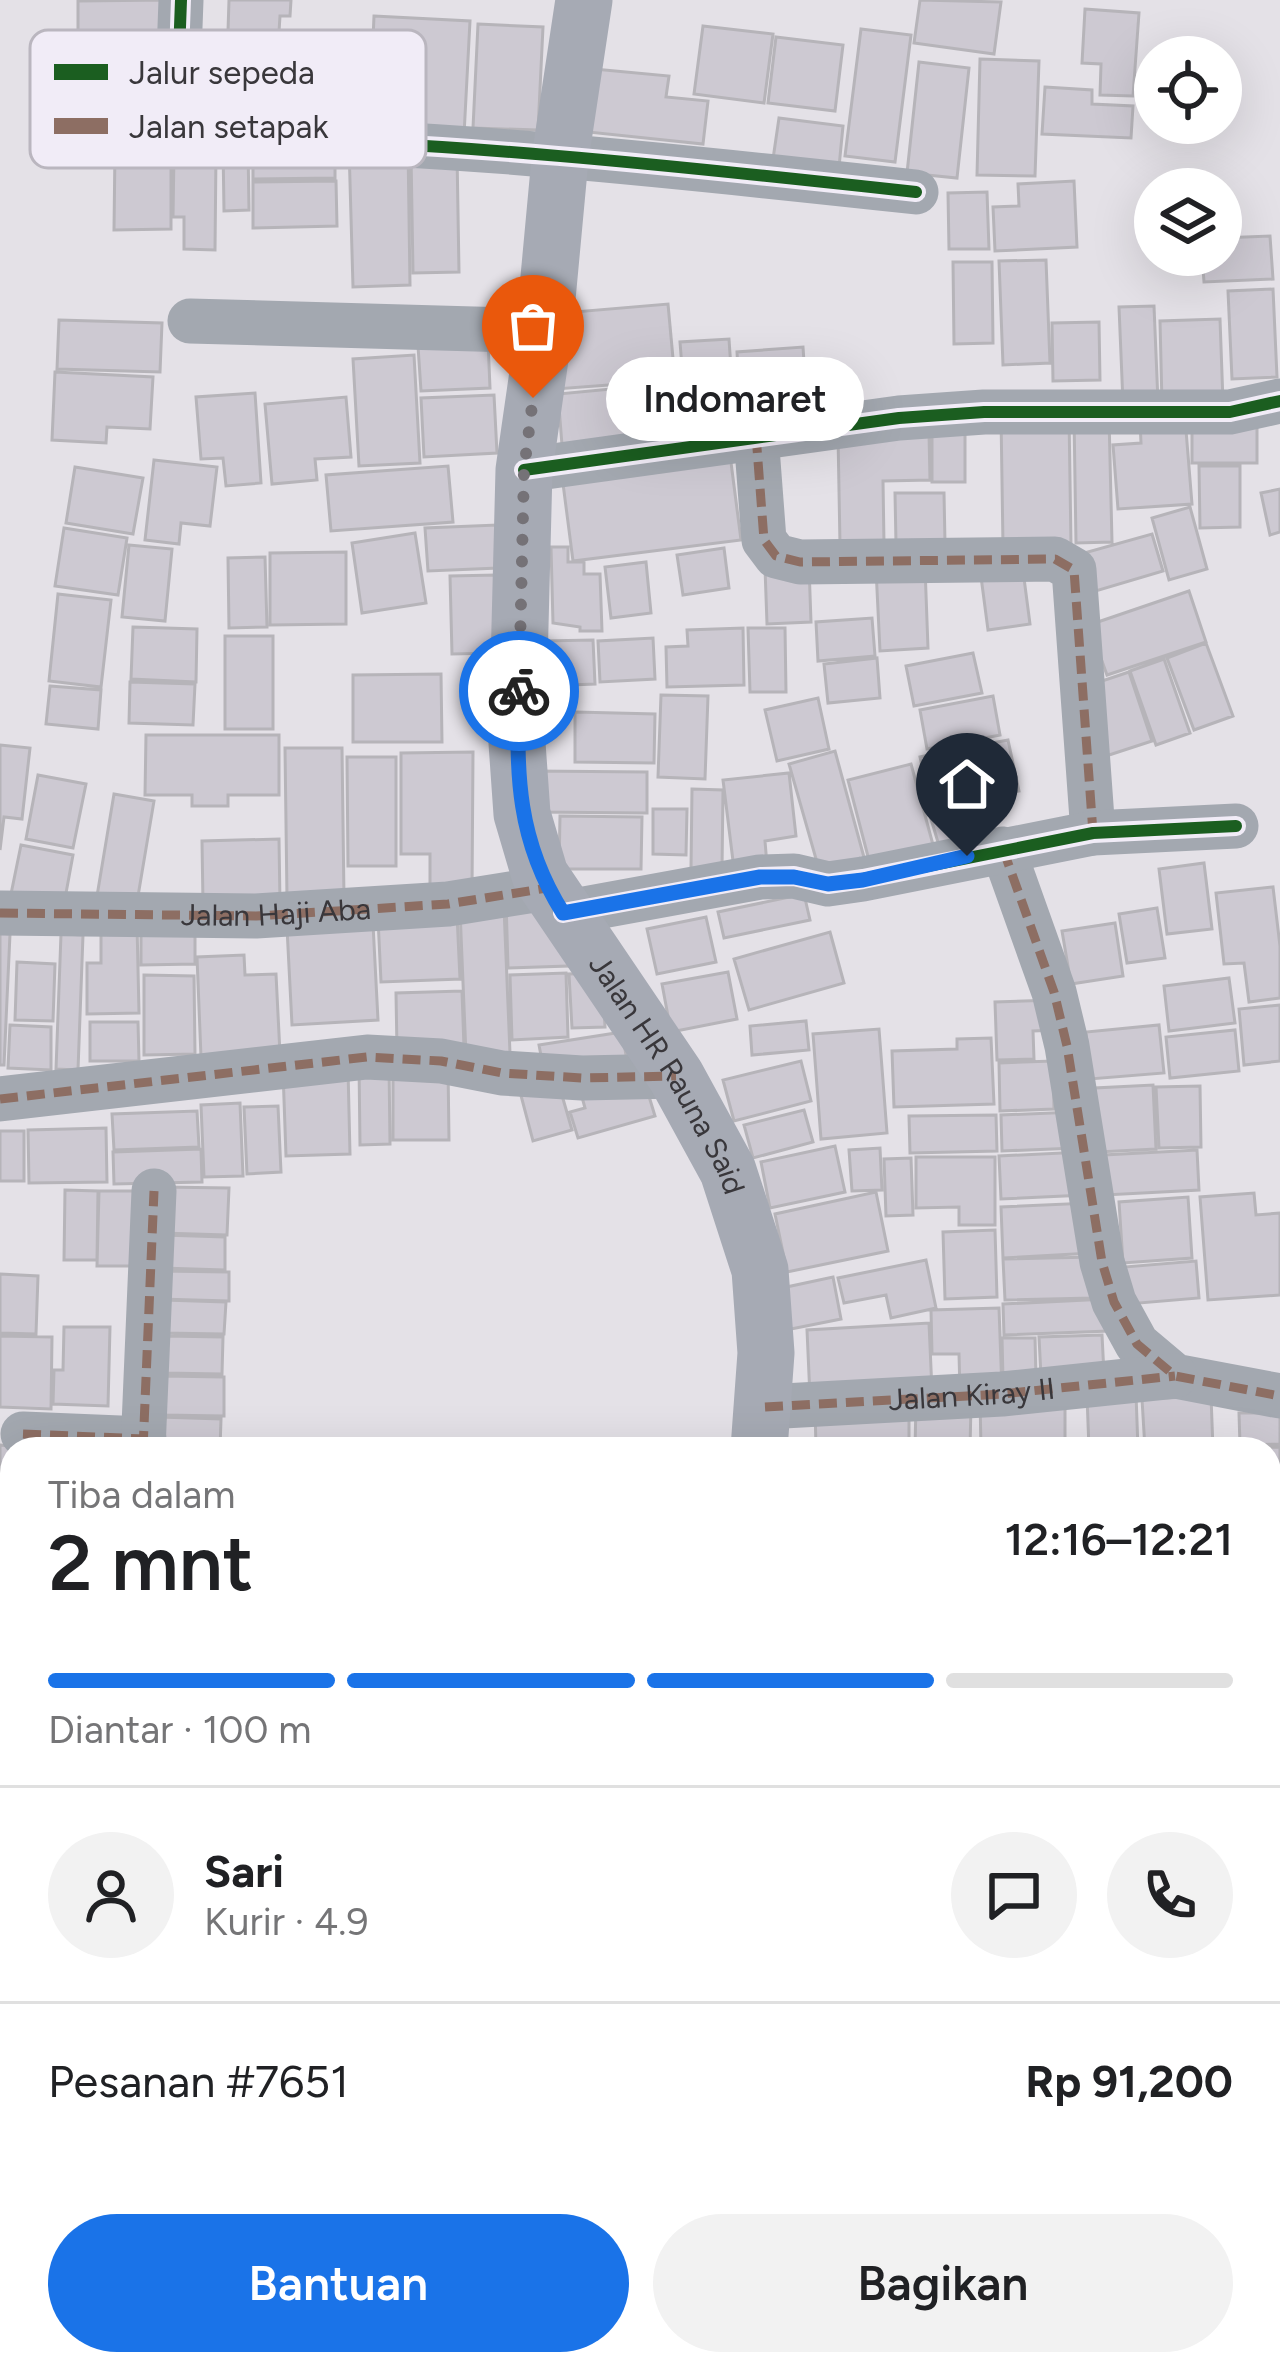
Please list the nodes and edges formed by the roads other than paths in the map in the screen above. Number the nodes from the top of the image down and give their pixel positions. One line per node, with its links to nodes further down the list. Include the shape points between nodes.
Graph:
1 (181, 0): 3 (street)
2 (584, 0): 5 (main road, Jalan HR Rauna Said)
3 (180, 30)
4 (426, 147): 5 (street)
5 (560, 159): 6 (street); 8 (main road, Jalan HR Rauna Said)
6 (916, 192)
7 (190, 321): 8 (street)
8 (544, 332): 11 (main road, Jalan HR Rauna Said)
9 (1280, 401): 10 (street, via 1230,412 984,412)
10 (756, 435): 11 (street); 13 (street, via 764,540 776,556 1055,559 1073,569)
11 (524, 470): 15 (main road, Jalan HR Rauna Said, via 522,814)
12 (1237, 826): 13 (street, Jalan Haji Aba)
13 (1093, 833): 14 (street, Jalan Haji Aba)
14 (1003, 849): 15 (street, Jalan Haji Aba, via 828,884 760,877); 20 (street, via 1054,992 1114,1302 1137,1344)
15 (555, 900): 16 (street, Jalan Haji Aba, via 256,916); 17 (main road, Jalan HR Rauna Said)
16 (0, 913)
17 (676, 1076): 18 (street, via 562,1077 368,1057); 22 (main road, Jalan HR Rauna Said, via 728,1171 760,1270)
18 (0, 1099)
19 (154, 1191): 25 (street)
20 (1175, 1376): 21 (street, Jalan Kiray II); 22 (street, Jalan Kiray II)
21 (1280, 1396)
22 (762, 1428)
23 (23, 1434): 24 (street)
24 (59, 1437)
25 (143, 1437)

